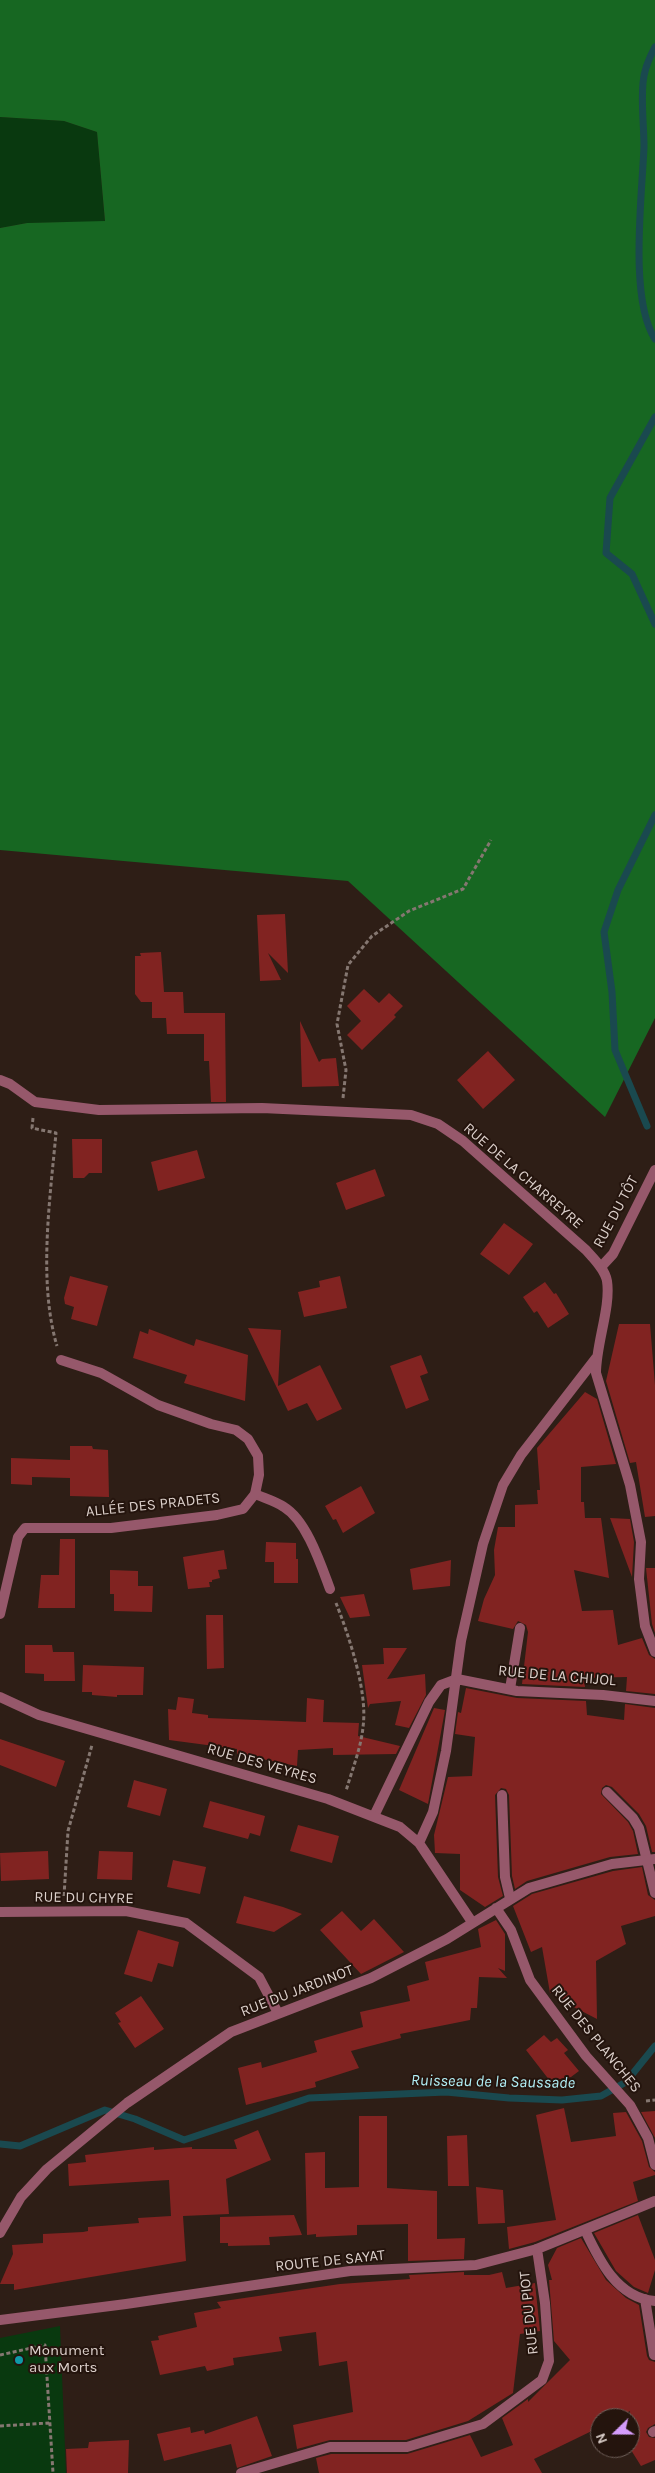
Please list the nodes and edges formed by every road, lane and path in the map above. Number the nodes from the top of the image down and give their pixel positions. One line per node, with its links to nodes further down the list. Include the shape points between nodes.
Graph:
1 (491, 840): 4 (path, via 463,889 409,912 372,936 348,965 336,1024 346,1070)
2 (0, 1080): 3 (street, RUE DE LA CHARREYRE)
3 (35, 1102): 4 (street, RUE DE LA CHARREYRE, via 99,1110 262,1108); 8 (path, via 32,1128 56,1133 47,1236 50,1316)
4 (342, 1111): 6 (street, RUE DE LA CHARREYRE, via 411,1115 438,1124 463,1141)
5 (655, 1170): 6 (street, RUE DU TÔT, via 613,1254)
6 (601, 1267): 7 (street, RUE DE LA CHARREYRE, via 607,1280 607,1296)
7 (596, 1358): 13 (street, RUE DE LA CHARREYRE, via 596,1373 630,1485 641,1542 639,1579 645,1626); 14 (street, via 521,1455 503,1485 484,1544 461,1641)
8 (61, 1360): 9 (street, via 101,1373 158,1405 236,1430 248,1439 258,1456)
9 (255, 1494): 10 (street, via 284,1507 297,1518); 11 (street, ALLÉE DES PRADETS, via 243,1509 217,1515 112,1528 25,1528 18,1537)
10 (330, 1589): 21 (path, via 348,1635 365,1709 363,1729)
11 (0, 1614)
12 (520, 1628): 15 (street)
13 (655, 1652)
14 (457, 1679): 15 (street, RUE DE LA CHIJOL); 22 (street, via 441,1685 429,1702); 23 (street, via 433,1812)
15 (510, 1689): 17 (street, RUE DE LA CHIJOL)
16 (0, 1697): 18 (street, RUE DES VEYRES, via 39,1715)
17 (655, 1701)
18 (96, 1732): 21 (street, RUE DES VEYRES); 28 (path, via 68,1831)
19 (607, 1792): 24 (street, via 633,1818)
20 (502, 1795): 26 (street, via 505,1877)
21 (343, 1805): 22 (street, RUE DES VEYRES)
22 (374, 1816): 23 (street, RUE DES VEYRES, via 400,1827)
23 (419, 1843): 30 (street, RUE DES VEYRES)
24 (651, 1859): 25 (street); 26 (street, RUE DU JARDINOT, via 612,1864 564,1876)
25 (655, 1893)
26 (510, 1898): 27 (street, RUE DU JARDINOT)
27 (496, 1908): 30 (street, RUE DU JARDINOT); 32 (street, RUE DES PLANCHES, via 512,1930 530,1980 581,2049 630,2105 648,2138)
28 (64, 1911): 29 (street, RUE DU CHYRE); 31 (street, RUE DU CHYRE, via 126,1911 186,1923 259,1977)
29 (0, 1912)
30 (472, 1922): 31 (street, RUE DU JARDINOT, via 447,1939 372,1978)
31 (278, 2013): 35 (street, RUE DU JARDINOT, via 231,2032 106,2119 47,2169 21,2197)
32 (655, 2165)
33 (655, 2201): 34 (street, ROUTE DE SAYAT)
34 (585, 2230): 36 (street, ROUTE DE SAYAT); 37 (street, via 602,2266 636,2297)
35 (0, 2233)
36 (537, 2249): 38 (street, ROUTE DE SAYAT, via 476,2265 350,2271); 44 (street, RUE DU PIOT, via 549,2361 542,2380 483,2424 407,2447 330,2448)
37 (650, 2300): 40 (street)
38 (0, 2320)
39 (0, 2355): 41 (path, via 45,2345)
40 (654, 2355)
41 (50, 2424): 42 (path); 43 (path)
42 (0, 2426)
43 (53, 2473)
44 (241, 2473)

